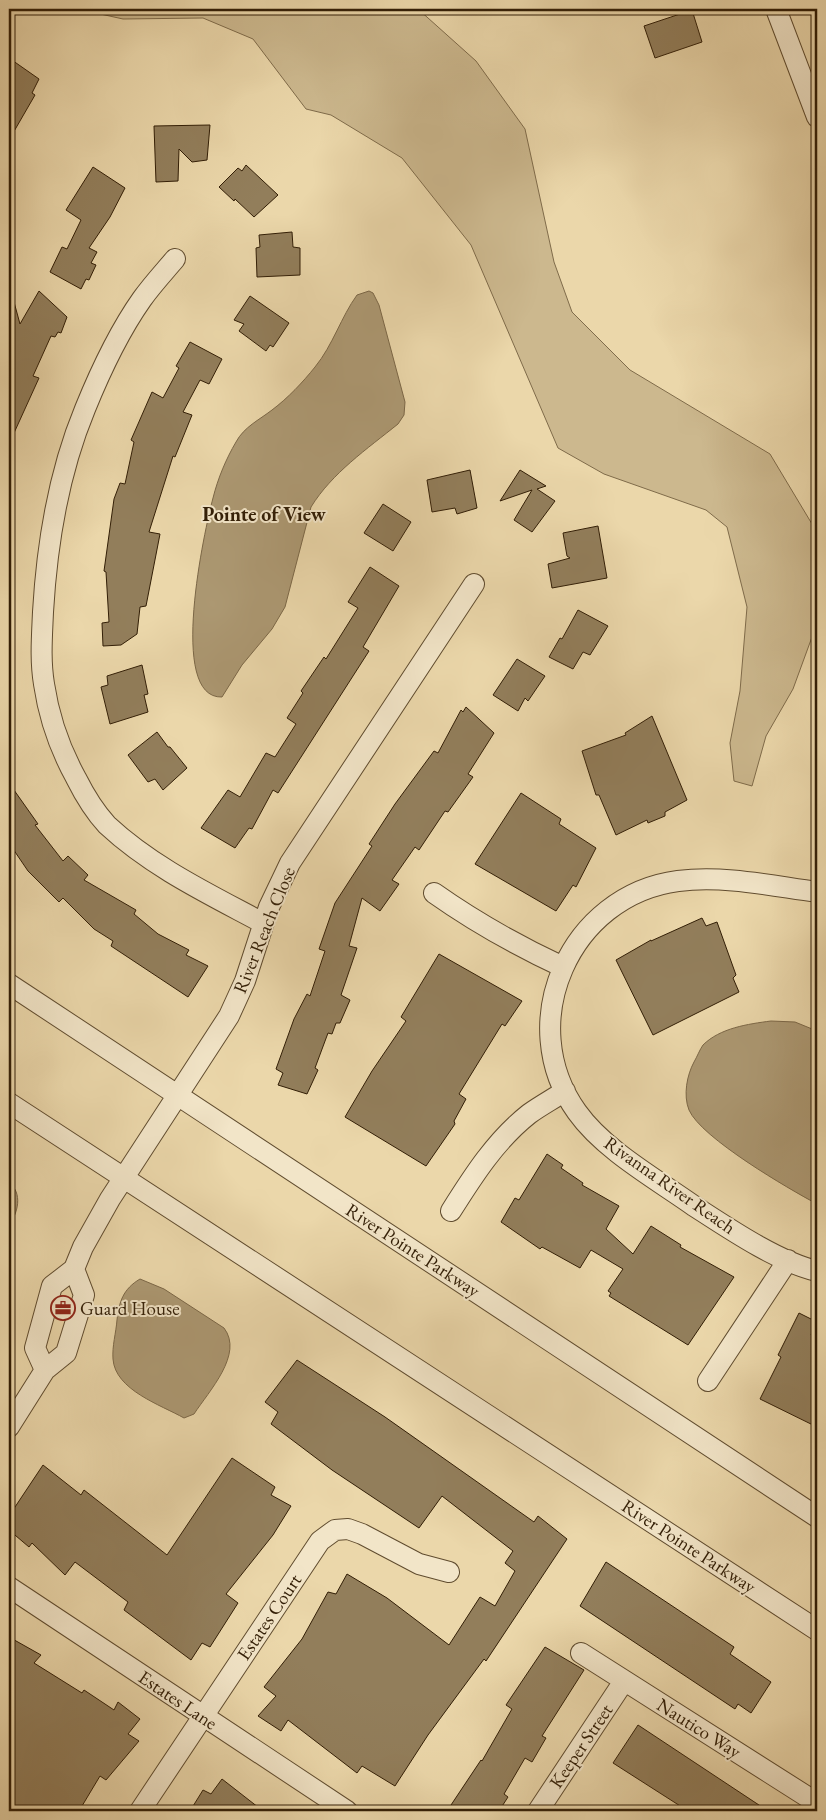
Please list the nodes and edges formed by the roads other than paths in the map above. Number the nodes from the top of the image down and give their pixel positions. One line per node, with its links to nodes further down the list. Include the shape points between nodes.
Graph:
1 (776, 9): 2 (street)
2 (817, 117)
3 (175, 259): 7 (street, via 142,300 110,354 84,410 66,465 52,521 45,578 41,652 44,683 52,722 65,758 107,824 150,859)
4 (474, 584): 7 (street, River Reach Close, via 290,863)
5 (817, 892): 8 (street, Rivanna River Reach, via 707,878 653,887 619,902 595,920 576,942)
6 (434, 893): 8 (street, via 465,915)
7 (262, 923): 11 (street, River Reach Close, via 245,981 229,1016)
8 (563, 966): 10 (street, Rivanna River Reach, via 553,996 550,1025 552,1056)
9 (9, 984): 11 (street, River Pointe Parkway)
10 (565, 1091): 14 (street, via 529,1114 505,1137 478,1168); 15 (street, Rivanna River Reach, via 577,1112 596,1134 640,1168 709,1215)
11 (179, 1095): 13 (street, River Reach Close); 21 (street, River Pointe Parkway)
12 (9, 1103): 13 (street, River Pointe Parkway)
13 (124, 1178): 16 (street, River Reach Close, via 83,1246); 24 (street, River Pointe Parkway)
14 (451, 1210)
15 (788, 1260): 17 (street, Rivanna River Reach); 19 (street)
16 (74, 1269): 18 (street, via 84,1295 66,1353); 18 (street, via 52,1286 35,1348)
17 (817, 1272)
18 (45, 1370): 20 (street)
19 (708, 1381)
20 (9, 1427)
21 (817, 1517)
22 (449, 1572): 27 (street, Estates Court, via 419,1564 362,1534 348,1529 335,1530 320,1541)
23 (9, 1587): 27 (street, Estates Lane)
24 (817, 1630)
25 (580, 1653): 26 (street, Nautico Way)
26 (624, 1681): 28 (street, Nautico Way); 31 (street, Keeper Street)
27 (202, 1716): 29 (street, Estates Court); 30 (street, Estates Lane)
28 (817, 1802)
29 (140, 1811)
30 (347, 1811)
31 (538, 1811)

